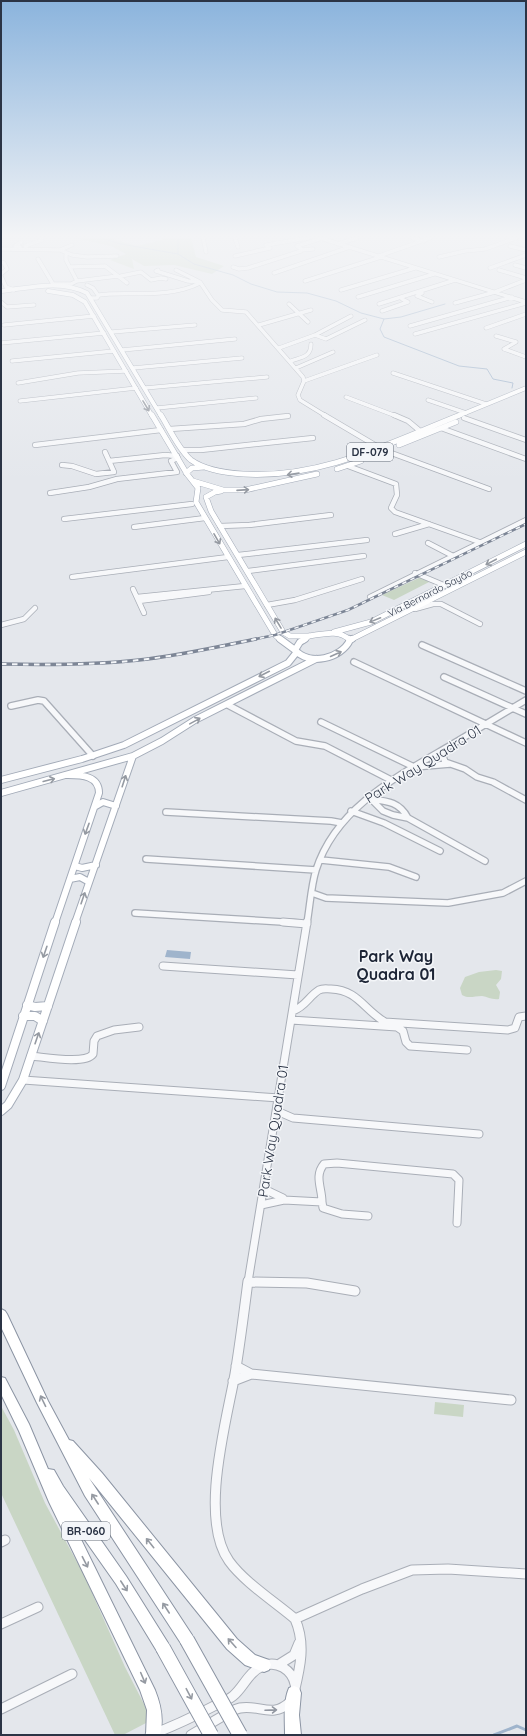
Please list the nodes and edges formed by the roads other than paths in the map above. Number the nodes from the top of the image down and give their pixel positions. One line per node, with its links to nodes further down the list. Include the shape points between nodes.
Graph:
1 (64, 319): 13 (street)
2 (96, 319): 19 (main road)
3 (104, 319): 18 (main road, DF-079)
4 (253, 319): 15 (street)
5 (279, 319): 15 (street)
6 (305, 319): 12 (street)
7 (345, 319): 21 (street)
8 (435, 319): 16 (street)
9 (467, 319): 20 (street)
10 (512, 319): 17 (street)
11 (365, 320): 21 (street, via 326,339)
12 (308, 322)
13 (4, 325)
14 (195, 325): 18 (street)
15 (259, 325): 26 (street)
16 (410, 326)
17 (486, 328)
18 (112, 332): 27 (main road, DF-079)
19 (104, 333): 24 (street); 28 (main road)
20 (415, 334)
21 (315, 335): 26 (street)
22 (496, 336): 31 (street, via 516,342 504,348 505,350)
23 (236, 339): 27 (street)
24 (1, 343)
25 (311, 344): 34 (street, via 308,354)
26 (279, 348): 34 (street)
27 (122, 350): 35 (main road, DF-079)
28 (114, 351): 33 (street); 37 (main road)
29 (333, 352): 36 (street)
30 (377, 355): 40 (street)
31 (526, 357)
32 (242, 358): 35 (street)
33 (12, 361)
34 (291, 361): 36 (street)
35 (133, 368): 43 (main road, DF-079)
36 (296, 368): 40 (street)
37 (126, 371): 41 (street, via 78,373); 42 (main road)
38 (393, 373): 50 (street)
39 (267, 376): 43 (street)
40 (304, 381): 67 (street, via 298,396 300,400)
41 (18, 383)
42 (136, 388): 49 (street); 62 (main road, one-way to 62)
43 (145, 388): 51 (main road, DF-079)
44 (526, 388): 50 (main road, DF-079)
45 (526, 392): 52 (main road, DF-079)
46 (346, 397): 58 (street)
47 (256, 398): 51 (street)
48 (428, 400): 53 (street)
49 (20, 401)
50 (486, 404): 52 (main road, DF-079)
51 (157, 408): 61 (main road, DF-079)
52 (473, 412): 53 (main road, DF-079); 56 (main road, DF-079)
53 (466, 413): 55 (main road, DF-079)
54 (288, 416): 61 (street, via 244,424)
55 (459, 416): 57 (main road, via 462,417); 59 (main road, DF-079)
56 (464, 418): 57 (main road, DF-079); 65 (street)
57 (456, 422): 60 (main road, DF-079)
58 (414, 424): 59 (street); 63 (street)
59 (430, 427): 63 (main road, DF-079)
60 (441, 428): 70 (main road, DF-079); 76 (street)
61 (170, 429): 69 (main road, DF-079)
62 (161, 430): 66 (street); 68 (main road)
63 (420, 431): 67 (main road, DF-079)
64 (313, 438): 71 (street)
65 (526, 440)
66 (35, 445)
67 (380, 448): 84 (main road, DF-079, one-way to 84, via 324,468)
68 (173, 449): 73 (street); 75 (main road)
69 (184, 450): 71 (street); 74 (main road, DF-079)
70 (386, 450): 79 (main road, DF-079); 87 (street)
71 (192, 451): 74 (street)
72 (105, 452): 77 (street)
73 (165, 455): 75 (street); 77 (street)
74 (188, 456): 80 (main road, DF-079)
75 (177, 457): 82 (main road); 89 (street, via 172,461 177,472)
76 (526, 459)
77 (109, 461): 78 (street, via 114,471 112,473 96,474)
78 (62, 465)
79 (348, 466): 81 (main road, DF-079); 95 (street, via 395,483 396,495 392,510)
80 (206, 467): 82 (main road, via 192,468); 84 (main road, DF-079)
81 (328, 471)
82 (186, 473): 85 (main road)
83 (322, 473): 86 (main road)
84 (259, 476): 86 (main road, via 267,481)
85 (192, 480): 88 (main road); 90 (main road, via 198,488)
86 (264, 487): 88 (main road, one-way to 86)
87 (489, 489)
88 (223, 490): 96 (main road, via 206,497)
89 (50, 493)
90 (195, 504): 92 (main road); 93 (street)
91 (331, 515): 96 (street)
92 (205, 518): 97 (street); 107 (main road, one-way to 107)
93 (64, 519)
94 (526, 520): 101 (street)
95 (429, 524): 98 (street); 101 (street)
96 (220, 526): 104 (main road)
97 (134, 527)
98 (395, 534)
99 (367, 540): 104 (street)
100 (428, 543): 106 (street)
101 (482, 543): 106 (street)
102 (526, 544): 112 (main road, Via Bernardo Sayão, one-way to 112)
103 (526, 552): 119 (main road)
104 (238, 555): 108 (main road)
105 (364, 556): 108 (street)
106 (453, 556): 109 (street)
107 (228, 557): 110 (street); 113 (main road)
108 (248, 571): 117 (main road)
109 (415, 573): 112 (street); 115 (street)
110 (72, 577)
111 (362, 579): 117 (street)
112 (446, 586): 123 (main road, Via Bernardo Sayão, one-way to 123, via 371,622)
113 (245, 587): 116 (street); 127 (main road, via 275,635)
114 (132, 589): 116 (street)
115 (370, 596)
116 (138, 599): 120 (street)
117 (267, 606): 124 (main road, Via Bernardo Sayão, one-way to 117, via 286,635)
118 (36, 608): 122 (street, via 24,619)
119 (413, 609): 121 (street, via 442,604); 125 (main road)
120 (144, 613)
121 (480, 624)
122 (1, 625)
123 (330, 633): 124 (main road, Via Bernardo Sayão); 125 (main road, via 340,633)
124 (310, 636): 127 (main road, via 300,642)
125 (350, 640): 128 (main road, one-way to 125, via 342,652)
126 (422, 645): 131 (street)
127 (295, 652): 128 (main road, via 306,658); 139 (main road, one-way to 139, via 288,663)
128 (316, 659): 133 (main road)
129 (354, 662): 138 (street)
130 (444, 677): 135 (street)
131 (526, 691)
132 (526, 700): 135 (street, Park Way Quadra 01)
133 (228, 705): 140 (main road, one-way to 133, via 195,720); 150 (street, via 296,741 325,746)
134 (11, 706): 143 (street, via 44,701)
135 (512, 708): 136 (street); 138 (street, Park Way Quadra 01)
136 (526, 714)
137 (321, 722): 146 (street)
138 (486, 724): 141 (street); 142 (street, Park Way Quadra 01)
139 (149, 732): 140 (main road); 143 (main road, via 124,745)
140 (162, 741): 144 (main road)
141 (526, 743)
142 (441, 751): 145 (street, via 443,760); 146 (street, Park Way Quadra 01)
143 (93, 756): 147 (main road)
144 (133, 756): 148 (main road); 157 (main road, one-way to 144)
145 (450, 764): 146 (street); 155 (street, via 493,782)
146 (414, 767): 150 (street, Park Way Quadra 01)
147 (23, 774): 149 (main road); 151 (main road, via 23,781)
148 (68, 775): 151 (main road, one-way to 148); 156 (main road, via 95,780 100,789)
149 (4, 779): 152 (main road, via 13,784)
150 (391, 780): 154 (street, Park Way Quadra 01)
151 (32, 784): 152 (main road)
152 (11, 790): 153 (main road)
153 (1, 793)
154 (369, 798): 159 (street, Park Way Quadra 01); 160 (street, via 390,814); 160 (street, via 398,805)
155 (526, 800)
156 (96, 806): 157 (main road, via 103,802); 167 (main road, one-way to 167)
157 (116, 806): 166 (main road)
158 (166, 812): 161 (street)
159 (351, 812): 161 (street, Park Way Quadra 01); 162 (street, via 384,823)
160 (408, 818): 165 (street)
161 (342, 823): 164 (street, Park Way Quadra 01)
162 (440, 851)
163 (146, 859): 168 (street)
164 (320, 860): 168 (street, Park Way Quadra 01); 169 (street, via 388,867)
165 (485, 861)
166 (96, 865): 167 (main road, via 85,869); 172 (main road)
167 (75, 866): 170 (main road)
168 (316, 870): 173 (street, Park Way Quadra 01)
169 (416, 877)
170 (70, 879): 172 (main road, via 77,876); 180 (main road, one-way to 180)
171 (526, 881): 174 (street, via 503,892 448,903)
172 (89, 882): 181 (main road, one-way to 172)
173 (312, 894): 174 (street); 175 (street, Park Way Quadra 01)
174 (326, 898): 175 (street)
175 (311, 904): 177 (street, Park Way Quadra 01)
176 (134, 913): 177 (street)
177 (307, 924): 179 (street, Park Way Quadra 01)
178 (162, 966): 179 (street)
179 (298, 975): 182 (street, Park Way Quadra 01)
180 (27, 1005): 181 (main road); 183 (main road)
181 (48, 1006): 186 (main road)
182 (292, 1011): 184 (street, via 301,1009 317,992 326,989 346,990 385,1022 508,1030 515,1028 519,1017); 185 (street, Park Way Quadra 01)
183 (23, 1016): 186 (main road, via 34,1016); 191 (main road)
184 (526, 1016)
185 (291, 1020): 188 (street, via 397,1027 405,1032 406,1042 410,1046); 192 (street, Park Way Quadra 01)
186 (43, 1021): 189 (main road, one-way to 186)
187 (139, 1027): 189 (street, via 100,1034 95,1040 90,1058 87,1059)
188 (467, 1050)
189 (31, 1056): 190 (main road)
190 (23, 1080): 192 (street); 193 (main road, via 8,1105)
191 (1, 1086)
192 (279, 1098): 194 (street, Park Way Quadra 01)
193 (1, 1111)
194 (277, 1111): 195 (street); 196 (street, Park Way Quadra 01)
195 (293, 1118): 196 (street); 197 (street)
196 (275, 1122): 198 (street, Park Way Quadra 01)
197 (479, 1134)
198 (264, 1189): 199 (street); 201 (street, Park Way Quadra 01)
199 (286, 1199): 200 (street); 201 (street, via 272,1200)
200 (322, 1202): 202 (street, via 323,1208 329,1211); 203 (street, via 323,1194 318,1186 320,1169 324,1164 337,1163 449,1174 459,1180)
201 (261, 1205): 204 (street, Park Way Quadra 01)
202 (368, 1216)
203 (457, 1223)
204 (248, 1282): 205 (street, via 306,1283); 207 (street, Park Way Quadra 01)
205 (355, 1291)
206 (1, 1314): 213 (highway, BR-060, one-way to 206)
207 (236, 1366): 208 (street); 209 (street, Park Way Quadra 01)
208 (252, 1374): 209 (street); 211 (street)
209 (233, 1381): 216 (street, Park Way Quadra 01, via 214,1508 216,1529 229,1561 243,1576)
210 (1, 1382): 212 (highway, BR-060)
211 (511, 1400)
212 (23, 1424): 224 (highway, one-way to 224, via 56,1502 153,1702 156,1719); 226 (highway, BR-060, one-way to 226, bridge, via 58,1490 121,1580 163,1648)
213 (60, 1436): 219 (highway, one-way to 213, via 253,1661 237,1649 97,1477); 227 (highway, BR-060, one-way to 213, bridge, via 187,1640 90,1492)
214 (526, 1574): 216 (street, via 450,1568 421,1569 364,1587)
215 (38, 1607): 217 (street)
216 (295, 1618): 218 (street, Park Way Quadra 01)
217 (1, 1624)
218 (301, 1633): 220 (street, via 299,1646 294,1655); 222 (street, Park Way Quadra 01, via 301,1656)
219 (264, 1665): 220 (street); 224 (street, via 248,1676 234,1696 180,1724)
220 (278, 1665): 222 (street, via 286,1668 294,1679)
221 (72, 1674): 223 (street)
222 (294, 1693): 225 (street, one-way to 222, via 239,1708 278,1710 289,1704); 228 (highway)
223 (1, 1710)
224 (152, 1735)
225 (191, 1735)
226 (211, 1735)
227 (240, 1735)
228 (293, 1735)

